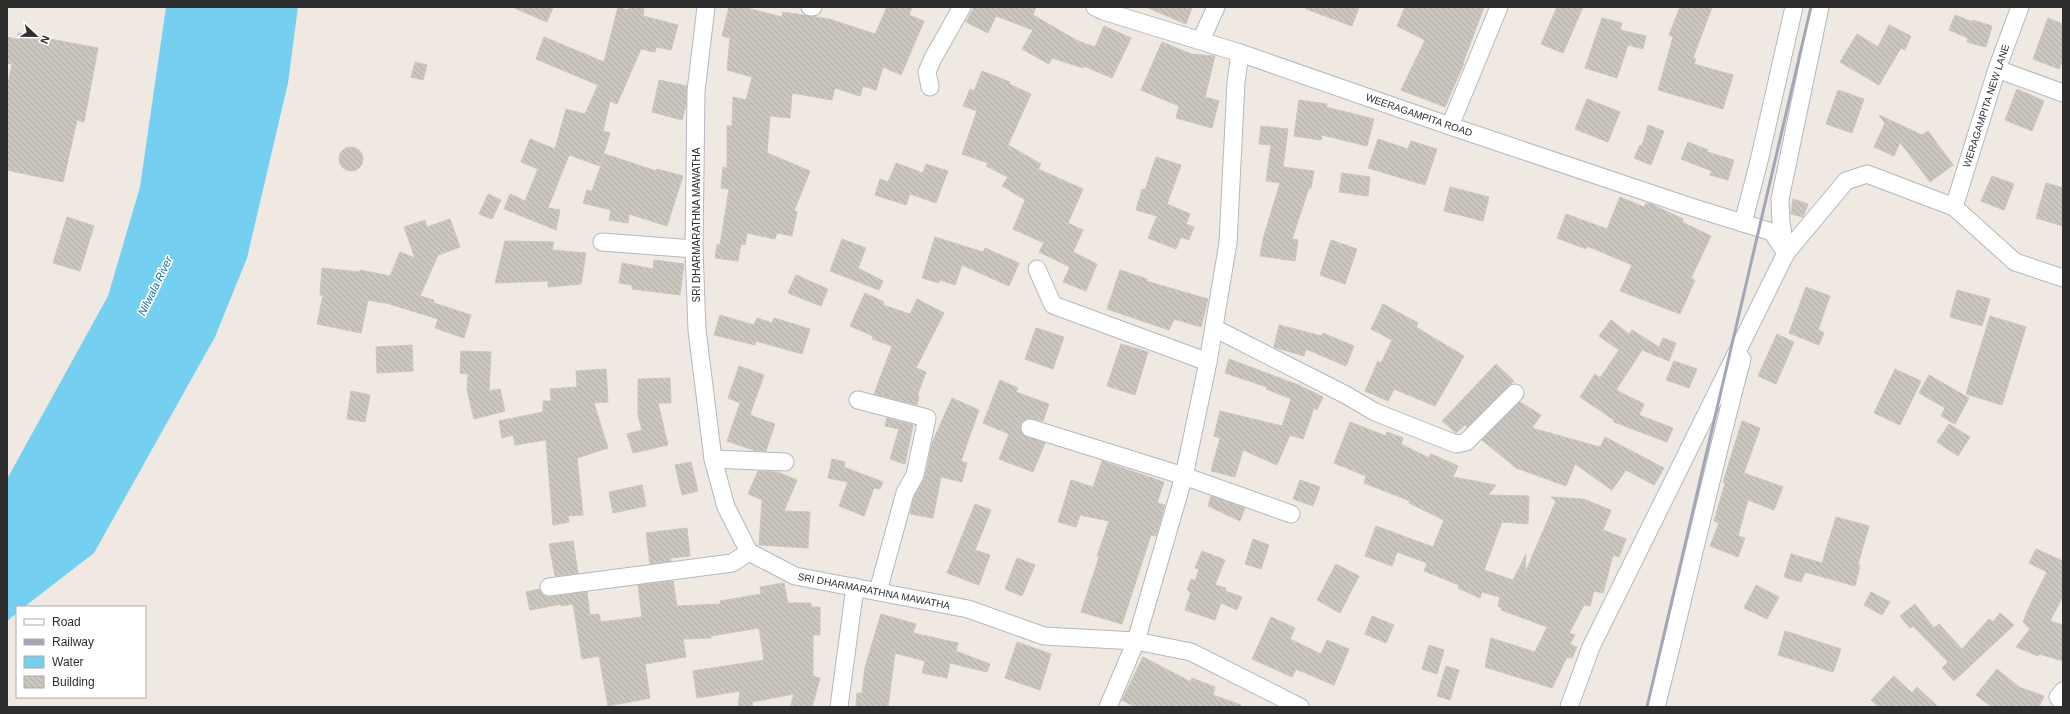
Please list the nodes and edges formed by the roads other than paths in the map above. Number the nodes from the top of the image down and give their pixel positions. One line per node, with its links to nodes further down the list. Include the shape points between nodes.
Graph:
1 (706, 7): 18 (street, SRI DHARMARATHNA MAWATHA, via 696,91)
2 (962, 7): 12 (street, via 927,72)
3 (1095, 7): 9 (street, WEERAGAMPITA ROAD)
4 (1216, 7): 9 (street)
5 (1499, 7): 14 (street)
6 (1794, 7): 16 (street, via 1759,161)
7 (1820, 7): 19 (street, via 1780,199)
8 (2020, 7): 11 (street, WERAGAMPITA NEW LANE)
9 (1201, 40): 10 (street, WEERAGAMPITA ROAD)
10 (1240, 53): 14 (street, WEERAGAMPITA ROAD); 22 (street, via 1236,82 1228,243)
11 (1997, 69): 13 (street); 15 (street, WERAGAMPITA NEW LANE)
12 (930, 87)
13 (2063, 93)
14 (1450, 126): 16 (street, WEERAGAMPITA ROAD)
15 (1954, 206): 19 (street, via 1867,174 1846,181); 21 (street, via 2015,262)
16 (1742, 223): 19 (street, WEERAGAMPITA ROAD, via 1772,232)
17 (602, 242): 18 (street)
18 (694, 249): 27 (street, SRI DHARMARATHNA MAWATHA, via 697,330)
19 (1786, 253): 41 (street, via 1591,647); 42 (street, via 1749,337 1727,415 1692,568)
20 (1037, 269): 23 (street, via 1053,305)
21 (2063, 278)
22 (1214, 328): 23 (street); 24 (street, via 1375,412 1456,444 1466,442)
23 (1208, 362): 29 (street)
24 (1515, 393)
25 (858, 400): 34 (street, via 927,418 915,475 905,493)
26 (1030, 428): 29 (street)
27 (713, 458): 28 (street); 31 (street, SRI DHARMARATHNA MAWATHA, via 726,507)
28 (785, 462)
29 (1184, 476): 30 (street); 35 (street)
30 (1291, 514)
31 (749, 552): 32 (street, via 732,563); 33 (street, SRI DHARMARATHNA MAWATHA, via 795,576)
32 (549, 587)
33 (856, 587): 34 (street, SRI DHARMARATHNA MAWATHA); 38 (street)
34 (878, 591): 35 (street, SRI DHARMARATHNA MAWATHA, via 968,608 1044,636)
35 (1136, 641): 39 (street); 40 (street, SRI DHARMARATHNA MAWATHA, via 1191,652)
36 (2063, 691): 37 (street, via 2058,697)
37 (2063, 703)
38 (839, 707)
39 (1108, 707)
40 (1300, 707)
41 (1569, 707)
42 (1656, 707)

